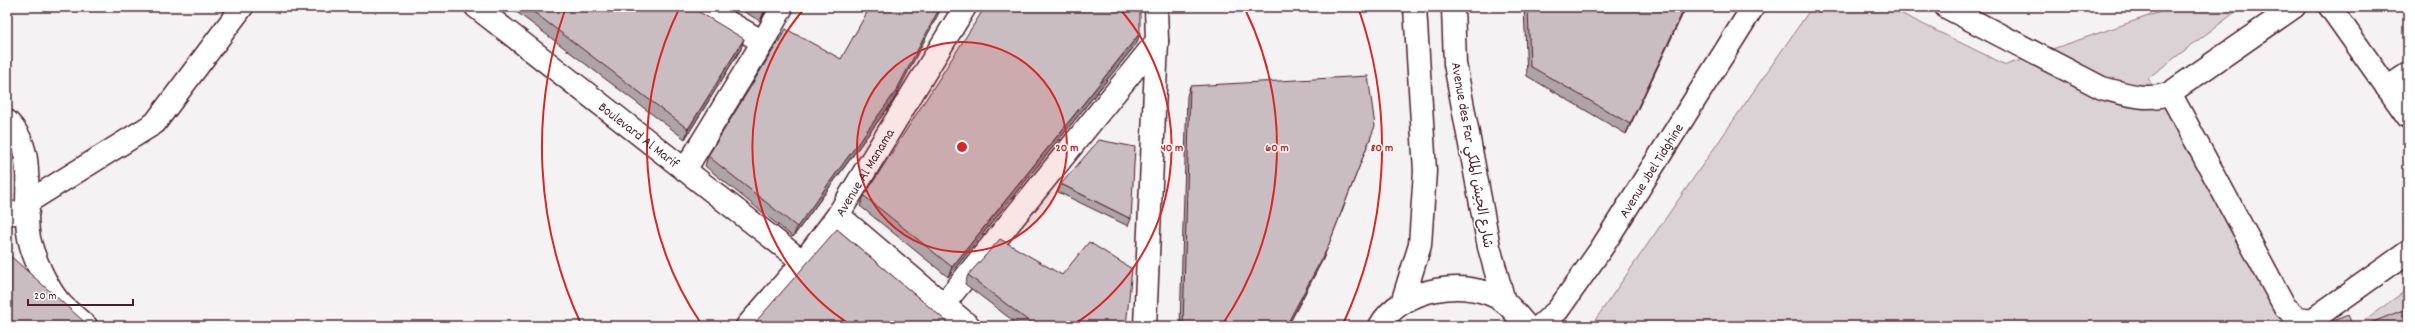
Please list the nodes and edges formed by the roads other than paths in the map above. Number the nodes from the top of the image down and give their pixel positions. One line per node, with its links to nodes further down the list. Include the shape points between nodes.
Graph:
1 (242, 7): 21 (street, via 155,123)
2 (476, 7): 20 (street, Boulevard Al Marif)
3 (702, 7): 14 (street)
4 (782, 7): 14 (street)
5 (965, 7): 23 (street, Avenue Al Manama)
6 (1156, 7): 13 (street)
7 (1415, 7): 27 (street, via 1426,171 1420,245)
8 (1453, 7): 26 (street, Avenue des Far شارع الجيش الملكي, via 1455,64 1489,247)
9 (1753, 7): 35 (street, Avenue Jbel Tidghine, via 1601,249 1558,310)
10 (1946, 7): 17 (street, via 2102,88 2150,98)
11 (2294, 7): 17 (street)
12 (2330, 7): 16 (street)
13 (1156, 41): 28 (street); 32 (street)
14 (763, 42): 20 (street)
15 (2408, 74): 16 (street)
16 (2388, 88): 18 (street)
17 (2170, 93): 24 (street, via 2285,307 2298,318 2312,320)
18 (2408, 117)
19 (7, 121): 21 (street, via 12,126 27,159)
20 (685, 170): 25 (street, Boulevard Al Marif)
21 (28, 206): 22 (street); 29 (street, via 29,238 41,270 60,303)
22 (7, 214)
23 (838, 216): 25 (street, Avenue Al Manama); 28 (street)
24 (2408, 252)
25 (803, 262): 30 (street, Avenue Al Manama)
26 (1504, 301): 27 (street, via 1470,288 1435,289); 34 (street)
27 (1402, 303): 33 (street)
28 (943, 305): 31 (street)
29 (86, 326)
30 (747, 326)
31 (969, 326)
32 (1145, 326)
33 (1380, 326)
34 (1526, 326)
35 (1540, 326)

